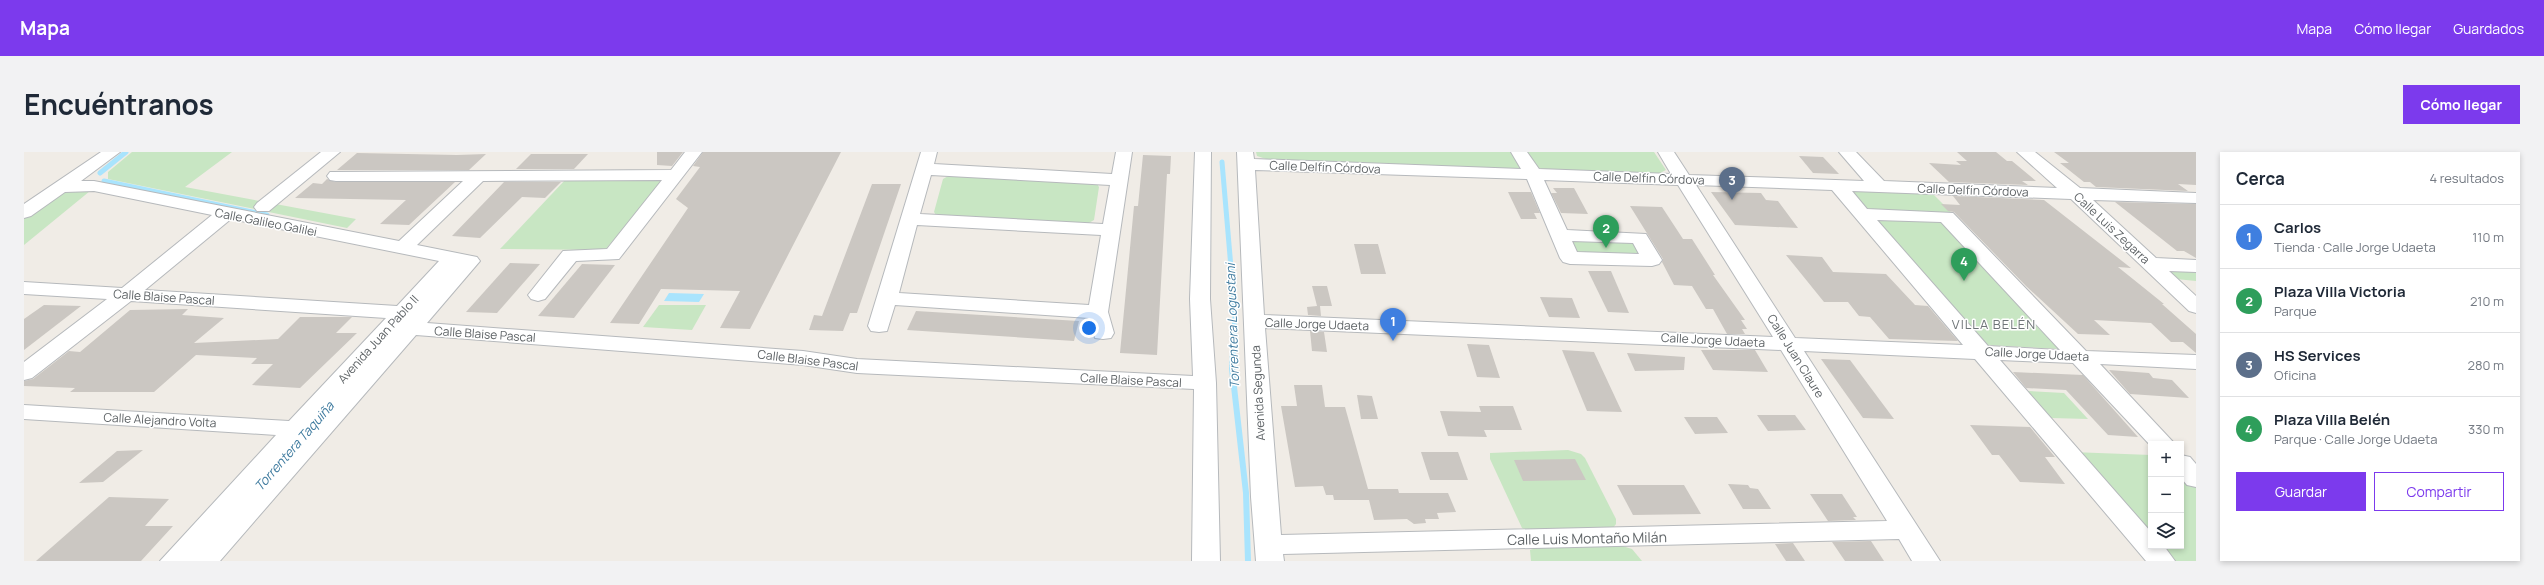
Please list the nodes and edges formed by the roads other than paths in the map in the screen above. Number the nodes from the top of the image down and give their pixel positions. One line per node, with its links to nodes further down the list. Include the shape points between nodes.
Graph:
1 (112, 152): 23 (street)
2 (332, 152): 27 (street)
3 (694, 152): 18 (street)
4 (929, 152): 14 (street)
5 (943, 152): 14 (street)
6 (1110, 152): 19 (street)
7 (1124, 152): 19 (street)
8 (1203, 152): 56 (street, via 1200,299)
9 (1519, 152): 15 (street)
10 (1666, 152): 20 (street, Calle Juan Claure)
11 (1847, 152): 22 (street)
12 (2025, 152): 25 (street, Calle Luis Zegarra)
13 (1242, 155): 15 (street, Calle Delfín Córdova); 48 (street, Avenida Segunda)
14 (931, 169): 19 (street); 31 (street)
15 (1533, 174): 20 (street, Calle Delfín Córdova); 33 (street)
16 (336, 176): 17 (street)
17 (486, 176): 18 (street); 34 (street); 35 (street)
18 (675, 176): 43 (street, via 612,255 570,255)
19 (1114, 180): 32 (street)
20 (1684, 180): 21 (street, Calle Delfín Córdova); 51 (street, Calle Juan Claure)
21 (1837, 185): 22 (street, Calle Delfín Córdova); 30 (street)
22 (1878, 186): 25 (street, Calle Delfín Córdova)
23 (55, 191): 24 (street, Calle Galileo Galilei); 28 (street); 29 (street, Calle Galileo Galilei, via 94,186)
24 (24, 193)
25 (2076, 194): 26 (street, Calle Delfín Córdova); 37 (street, Calle Luis Zegarra)
26 (2196, 198)
27 (263, 206)
28 (24, 212)
29 (225, 214): 34 (street, Calle Galileo Galilei); 42 (street)
30 (1863, 214): 52 (street); 53 (street, via 1946,217)
31 (916, 219): 32 (street); 44 (street)
32 (1105, 230): 46 (street)
33 (1561, 235)
34 (403, 248): 35 (street, Calle Galileo Galilei)
35 (423, 252): 36 (street, Calle Galileo Galilei)
36 (461, 259): 47 (street, Avenida Juan Pablo II)
37 (2150, 264): 38 (street); 39 (street, Calle Luis Zegarra)
38 (2196, 266)
39 (2173, 286): 40 (street); 45 (street, Calle Luis Zegarra)
40 (2196, 286)
41 (24, 288): 42 (street, Calle Blaise Pascal)
42 (126, 294): 47 (street, Calle Blaise Pascal); 55 (street)
43 (538, 296)
44 (887, 298): 46 (street); 49 (street)
45 (2196, 307)
46 (1098, 312): 50 (street)
47 (412, 318): 56 (street, Calle Blaise Pascal, via 795,357 857,366); 58 (street, Avenida Juan Pablo II); 65 (street, Avenida Juan Pablo II)
48 (1254, 321): 51 (street, Calle Jorge Udaeta); 63 (street, Avenida Segunda, via 1264,498)
49 (878, 326)
50 (1103, 333)
51 (1788, 343): 52 (street, Calle Jorge Udaeta); 62 (street, Calle Juan Claure)
52 (1980, 352): 53 (street, Calle Jorge Udaeta); 68 (street)
53 (2080, 356): 54 (street, Calle Jorge Udaeta); 59 (street)
54 (2196, 362)
55 (24, 373)
56 (1205, 383): 66 (street)
57 (24, 412): 58 (street, Calle Alejandro Volta)
58 (297, 429): 64 (street, Avenida Juan Pablo II)
59 (2160, 441)
60 (2184, 466): 61 (street)
61 (2196, 479)
62 (1906, 530): 63 (street, Calle Luis Montaño Milán); 67 (street, Calle Juan Claure)
63 (1270, 553)
64 (174, 561)
65 (204, 561)
66 (1206, 561)
67 (1926, 561)
68 (2161, 561)

